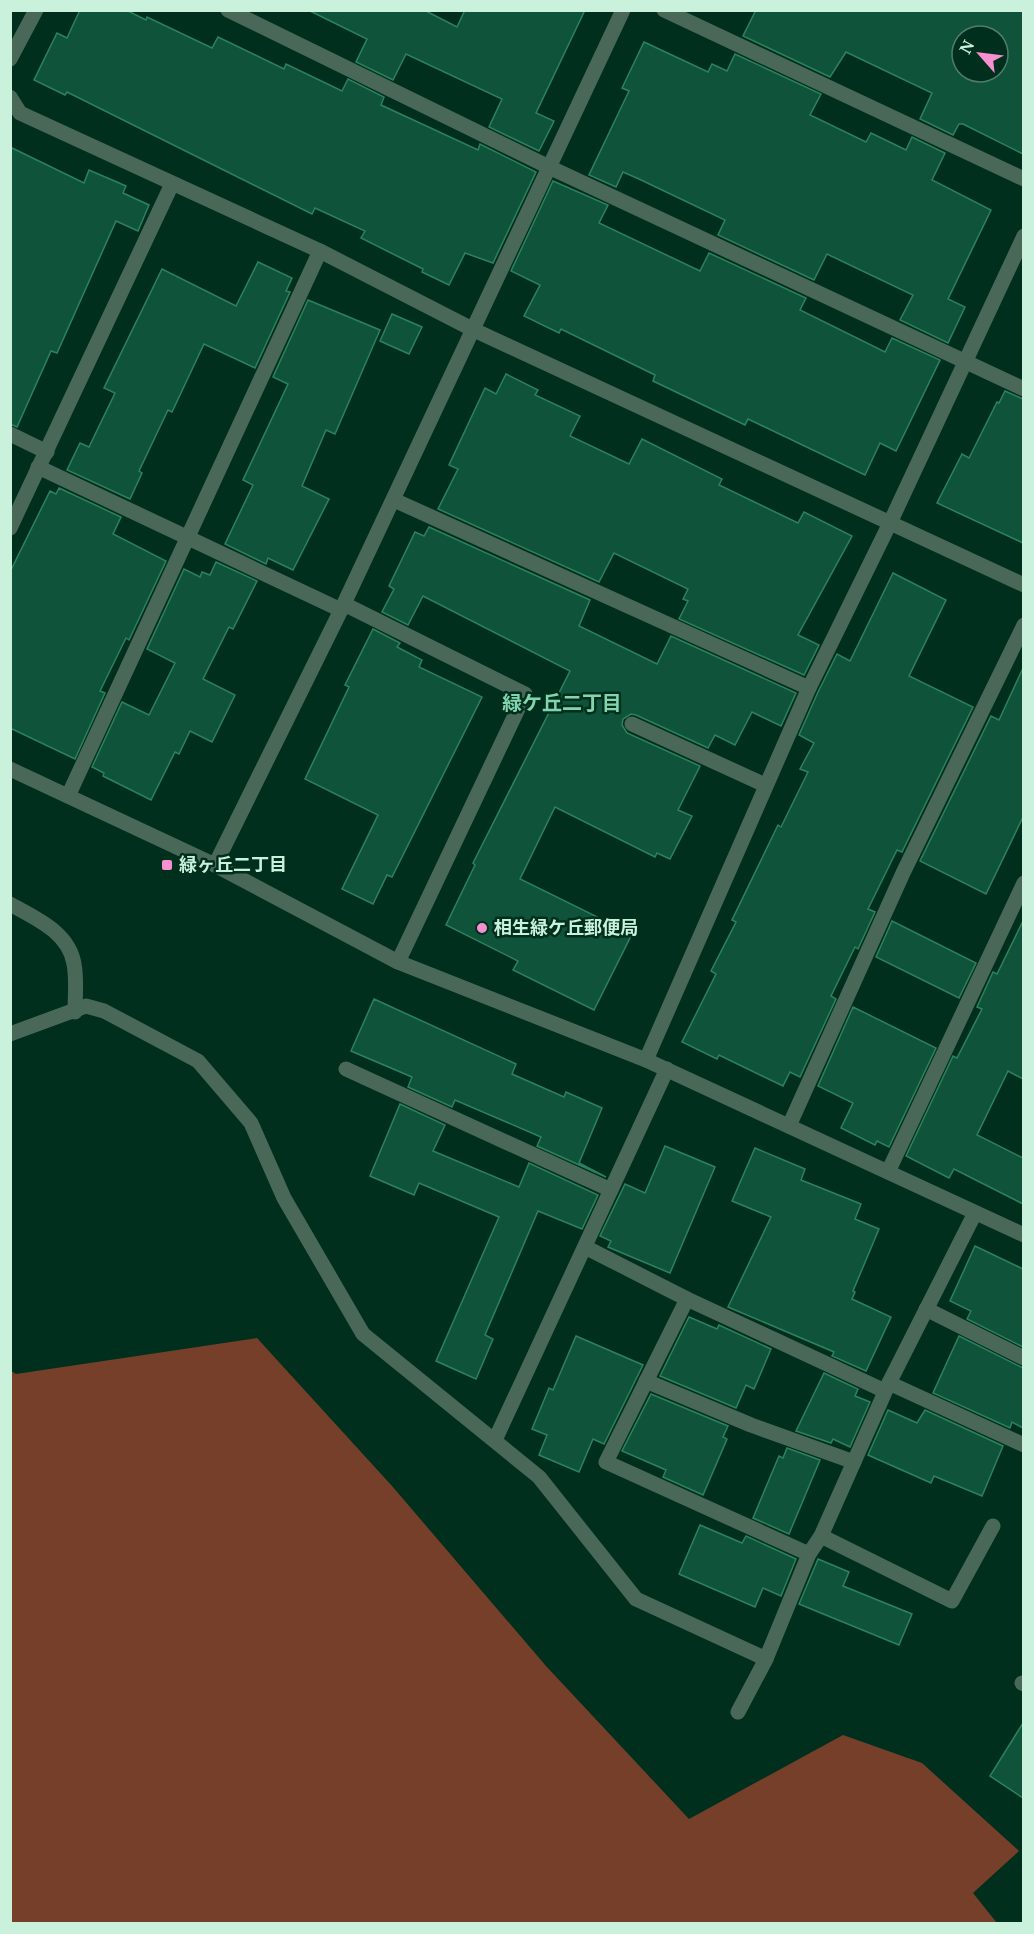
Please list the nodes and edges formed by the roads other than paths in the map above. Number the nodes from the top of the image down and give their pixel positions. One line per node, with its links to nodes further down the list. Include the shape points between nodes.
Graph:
1 (36, 10): 5 (street)
2 (228, 10): 7 (street)
3 (623, 10): 7 (street)
4 (664, 10): 8 (street)
5 (10, 60)
6 (10, 97): 9 (street, via 20,113)
7 (551, 168): 12 (street); 13 (street)
8 (1023, 179)
9 (172, 184): 11 (street); 16 (street)
10 (1023, 236): 13 (street)
11 (320, 251): 12 (street); 21 (street)
12 (474, 330): 18 (street); 19 (street)
13 (964, 362): 14 (street); 19 (street)
14 (1023, 389)
15 (10, 434): 16 (street)
16 (47, 452): 17 (street)
17 (39, 467): 20 (street); 21 (street)
18 (394, 500): 23 (street); 25 (street)
19 (889, 525): 22 (street); 25 (street)
20 (10, 528)
21 (188, 538): 23 (street); 29 (street)
22 (1023, 585)
23 (343, 607): 30 (street); 33 (street, via 525,694)
24 (1023, 625): 39 (street, via 903,873)
25 (809, 688): 28 (street)
26 (632, 724): 28 (street)
27 (10, 769): 29 (street)
28 (765, 785): 36 (street)
29 (69, 794): 30 (street)
30 (215, 865): 33 (street)
31 (1023, 883): 40 (street)
32 (10, 904): 34 (street, via 48,925 64,941 74,963)
33 (398, 962): 36 (street)
34 (75, 1012): 35 (street); 50 (street, via 86,1006 104,1011 198,1061 251,1124 284,1198 363,1334)
35 (10, 1034)
36 (646, 1060): 38 (street)
37 (346, 1069): 41 (street)
38 (667, 1069): 39 (street); 41 (street)
39 (789, 1126): 40 (street)
40 (888, 1172): 42 (street)
41 (611, 1190): 44 (street)
42 (975, 1213): 43 (street); 46 (street)
43 (1023, 1235)
44 (585, 1247): 45 (street); 50 (street)
45 (687, 1299): 48 (street); 49 (street)
46 (926, 1310): 47 (street); 49 (street)
47 (1023, 1358)
48 (646, 1381): 52 (street, via 750,1425); 55 (street, via 606,1461)
49 (887, 1387): 51 (street); 52 (street)
50 (495, 1440): 56 (street, via 538,1477 636,1599)
51 (1023, 1445)
52 (854, 1462): 54 (street)
53 (993, 1526): 54 (street, via 952,1601)
54 (821, 1536): 55 (street)
55 (809, 1554): 56 (street)
56 (766, 1659): 57 (street)
57 (738, 1712)

